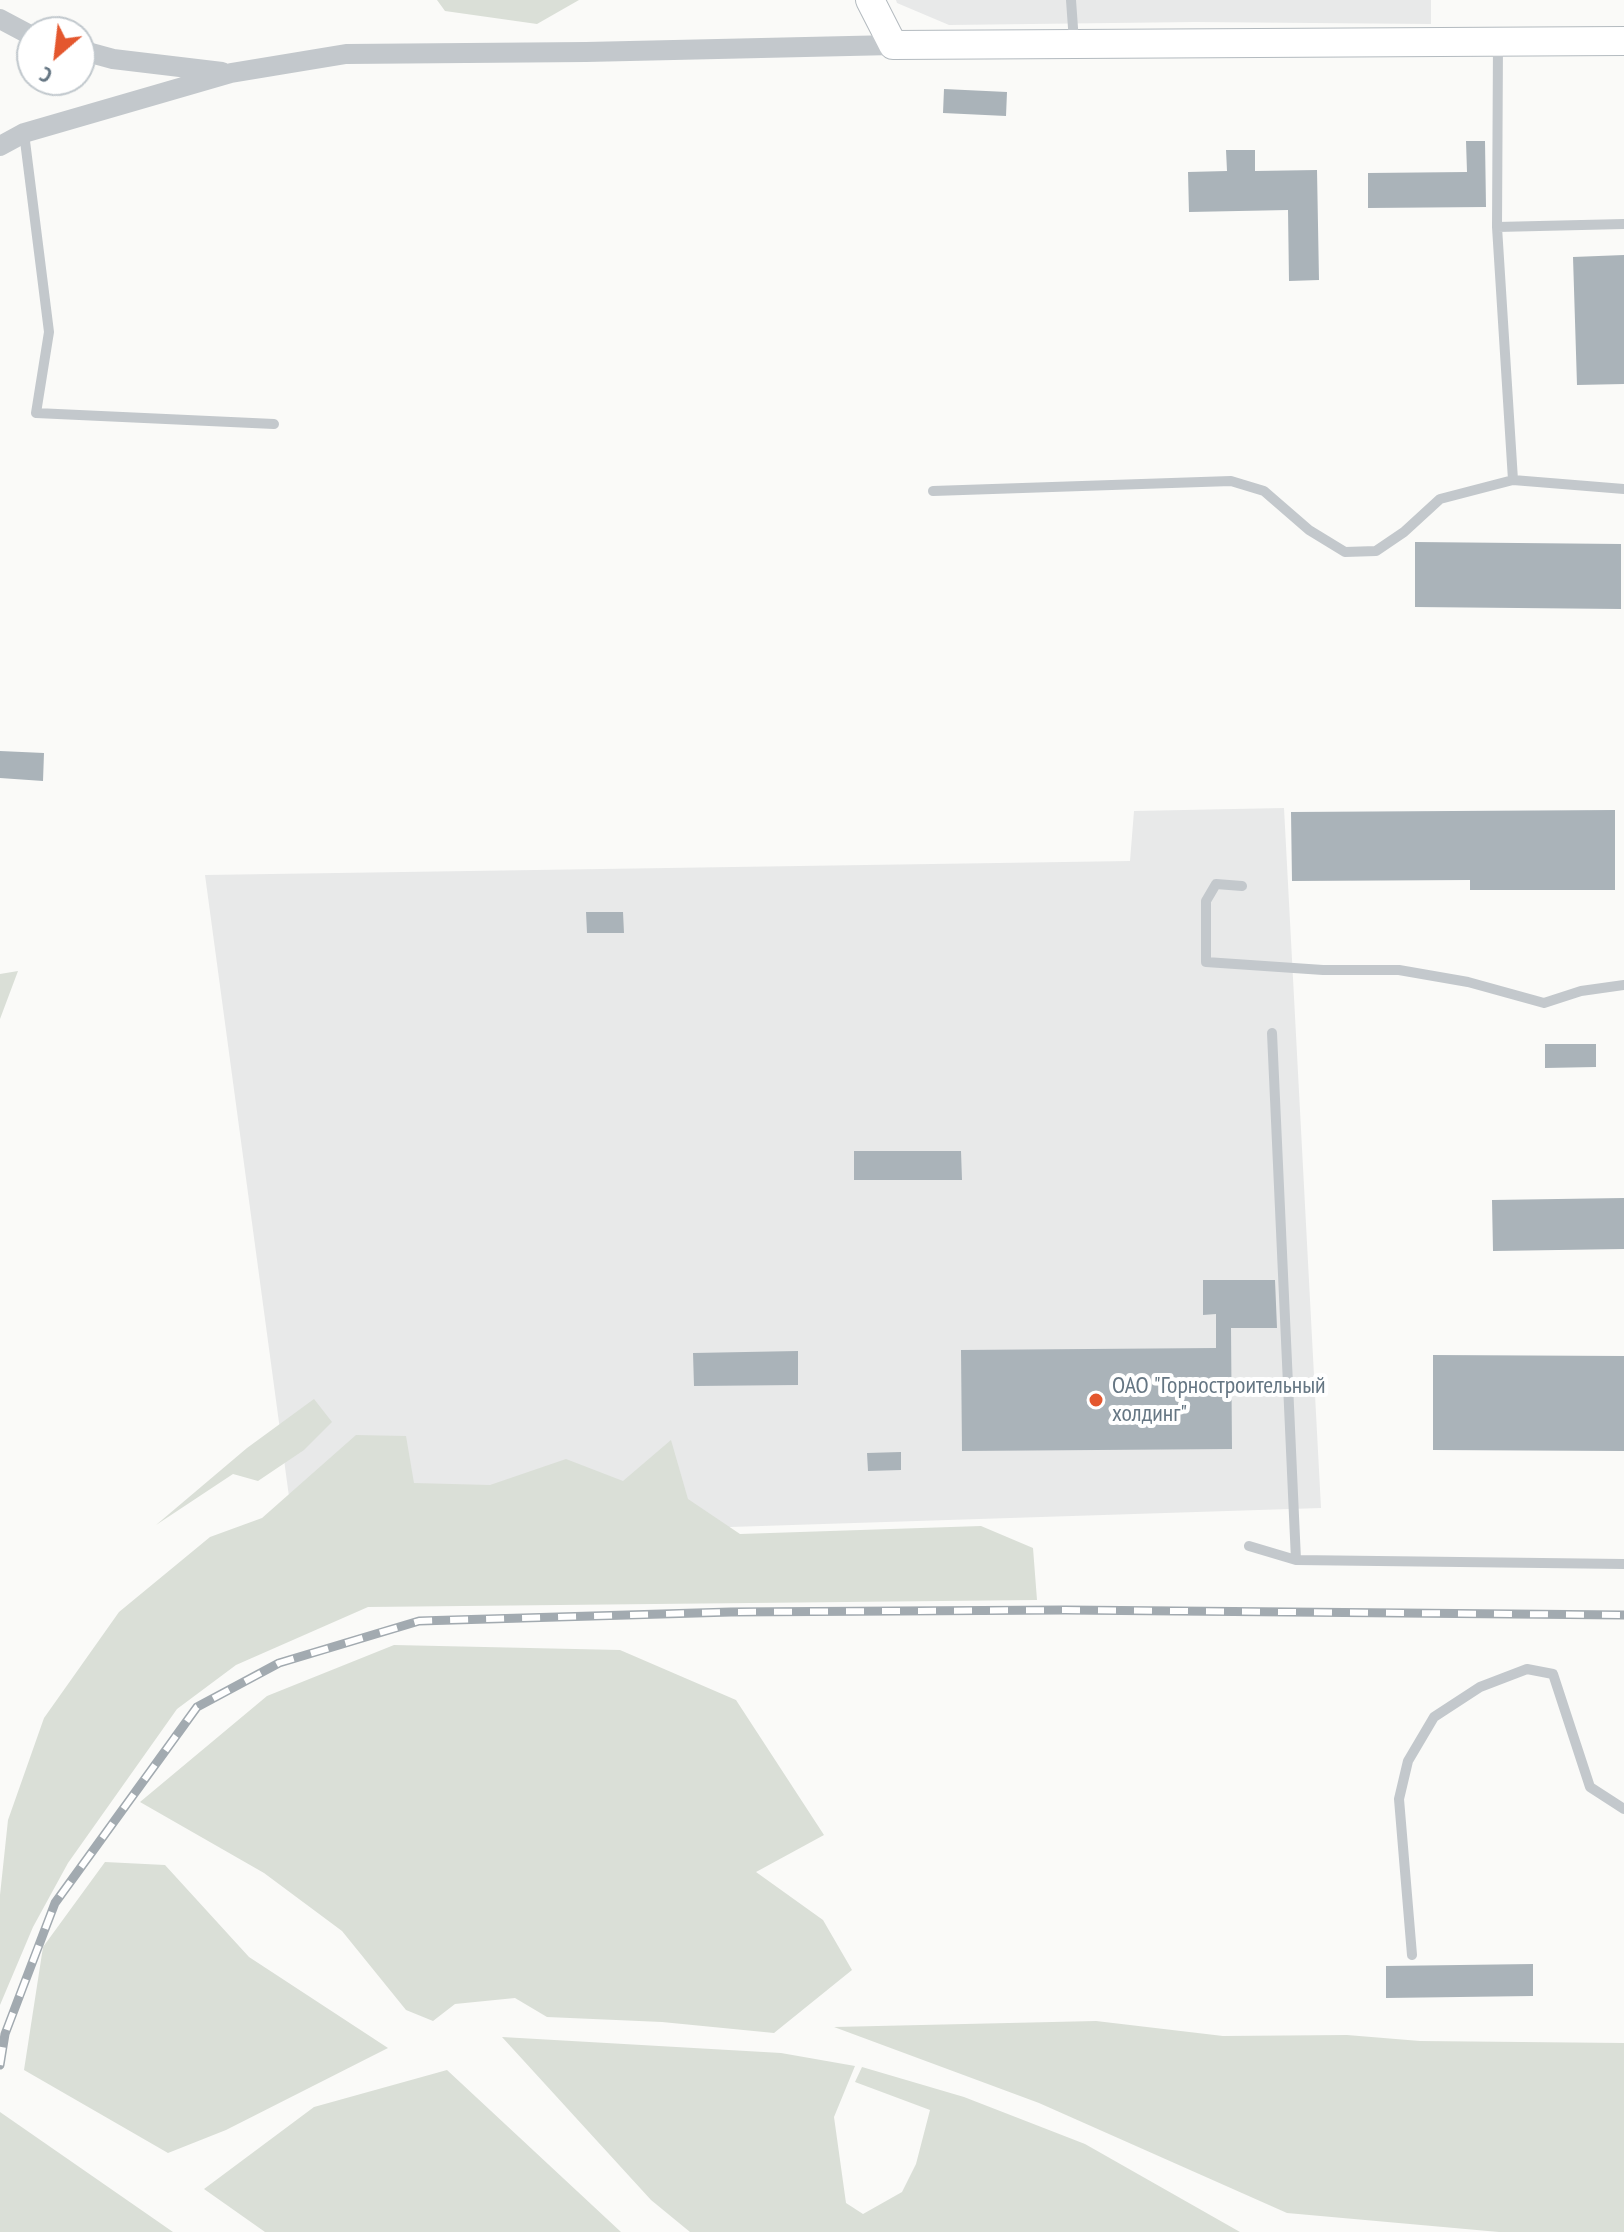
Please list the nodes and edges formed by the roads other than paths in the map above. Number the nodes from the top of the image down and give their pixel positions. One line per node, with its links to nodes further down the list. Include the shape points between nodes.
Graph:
1 (870, 0): 6 (street)
2 (1071, 0): 5 (lane)
3 (1624, 41): 4 (street)
4 (1498, 43): 5 (street); 12 (lane)
5 (1074, 44): 6 (street)
6 (893, 45): 8 (street, via 346,54)
7 (96, 54): 8 (street)
8 (231, 73): 9 (street)
9 (24, 133): 10 (street); 13 (lane, via 49,332 36,413)
10 (0, 146)
11 (1624, 224): 12 (lane)
12 (1497, 227): 14 (lane)
13 (274, 424)
14 (1513, 480): 15 (lane); 16 (lane, via 1440,499 1376,551 1345,552 1309,530 1264,491 1231,481)
15 (1624, 489)
16 (933, 491)
17 (1242, 886): 18 (lane, via 1216,884 1206,901 1206,962 1399,970 1544,1003)
18 (1624, 985)
19 (1272, 1033): 21 (lane)
20 (1249, 1546): 21 (lane)
21 (1296, 1560): 22 (lane)
22 (1624, 1564)
23 (1624, 1809): 24 (lane, via 1590,1787 1553,1674 1527,1669 1480,1687 1434,1717 1408,1761 1399,1799)
24 (1412, 1955)

